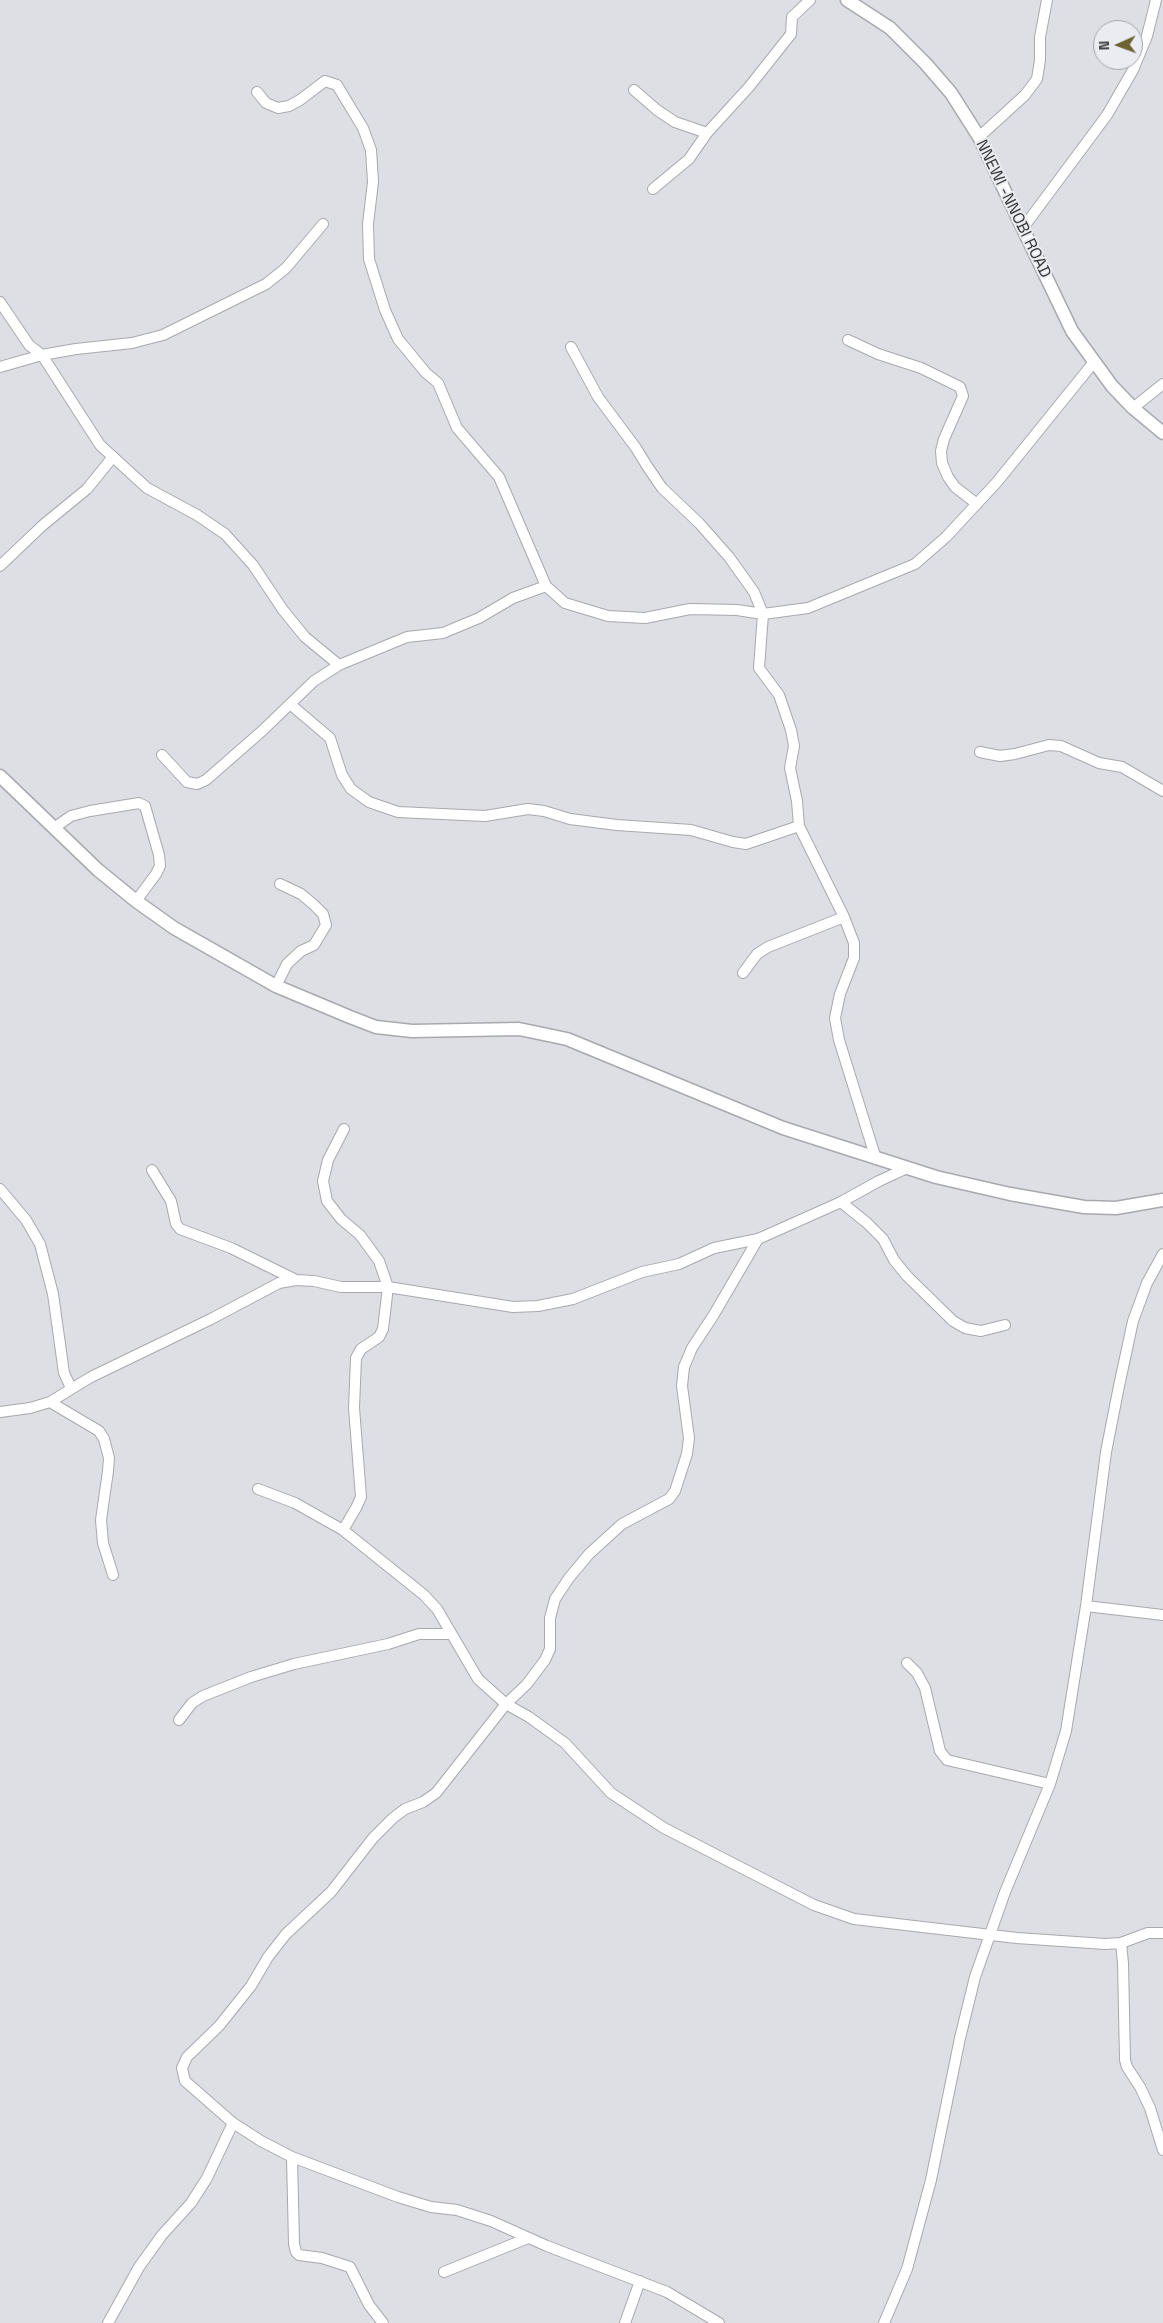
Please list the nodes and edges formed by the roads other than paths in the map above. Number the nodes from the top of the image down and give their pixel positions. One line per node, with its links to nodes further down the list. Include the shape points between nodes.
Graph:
1 (810, 0): 7 (street, via 792,17 791,34 775,55)
2 (847, 0): 8 (main road, NNEWI -NNOBI ROAD, via 890,28 926,64 951,93)
3 (1048, 0): 8 (street, via 1040,37 1037,79 1025,95)
4 (1156, 0): 11 (street, via 1147,36 1133,70 1107,115)
5 (634, 90): 7 (street, via 675,122)
6 (257, 92): 24 (street, via 266,103 278,108 300,100 325,81 336,85 344,95 363,128 371,150 373,182 368,224 369,259 385,310 398,340 438,383 457,428 499,477)
7 (708, 133): 9 (street, via 689,159)
8 (979, 137): 11 (main road, NNEWI -NNOBI ROAD)
9 (653, 189)
10 (323, 224): 15 (street, via 286,268 266,284 163,335 132,343)
11 (1023, 228): 16 (main road, NNEWI -NNOBI ROAD, via 1072,331)
12 (0, 302): 15 (street, via 29,345)
13 (848, 340): 22 (street, via 960,387 963,396 944,439 942,463 955,487)
14 (571, 347): 25 (street, via 598,396 662,488 700,523 729,557 754,592)
15 (42, 355): 17 (street); 21 (street, via 100,446)
16 (1094, 362): 19 (main road, NNEWI -NNOBI ROAD); 22 (street)
17 (0, 367)
18 (1163, 384): 19 (street)
19 (1133, 408): 20 (main road, NNEWI -NNOBI ROAD)
20 (1163, 433)
21 (112, 458): 23 (street, via 87,489); 26 (street, via 147,488 225,534 253,565 305,636)
22 (976, 504): 25 (street, via 915,564 808,608)
23 (0, 566)
24 (546, 586): 25 (street, via 566,604 608,616 645,618 690,609); 26 (street, via 443,632 407,637)
25 (763, 614): 32 (street, via 760,668 779,695 791,730 794,746 790,768)
26 (340, 665): 27 (street, via 314,682)
27 (290, 704): 29 (street, via 206,780 197,784 187,782); 32 (street, via 330,738 342,775 351,789 369,802 398,812 485,816 528,809 570,819 691,830 746,844)
28 (980, 752): 31 (street, via 1000,756 1049,745 1060,746 1099,763 1122,767)
29 (162, 755)
30 (0, 776): 33 (main road)
31 (1163, 791)
32 (800, 826): 36 (street)
33 (54, 828): 35 (main road); 35 (street, via 71,816 90,811 139,803 145,806 160,866)
34 (280, 884): 38 (street, via 313,904 323,914 326,925 314,945 301,950 287,964)
35 (136, 901): 38 (main road, via 174,928)
36 (844, 917): 37 (street, via 768,947 757,954); 40 (street, via 854,943 854,958 834,1018)
37 (743, 973)
38 (276, 986): 40 (main road, via 376,1026 412,1030 519,1029 567,1039 783,1128)
39 (344, 1128): 49 (street, via 328,1160 323,1181 327,1201 360,1235 379,1261)
40 (876, 1159): 41 (main road)
41 (905, 1169): 44 (main road, via 1010,1194 1084,1207 1116,1208); 45 (street)
42 (152, 1170): 48 (street, via 171,1201 180,1229 231,1248)
43 (0, 1189): 51 (street, via 26,1220 40,1244 53,1294 64,1373)
44 (1163, 1200)
45 (842, 1202): 46 (street); 50 (street, via 883,1239 907,1276 953,1321 965,1328 982,1331)
46 (758, 1239): 49 (street, via 714,1248 679,1264 642,1272 573,1299 538,1306 513,1307); 61 (street, via 692,1348 684,1367 682,1386 689,1438 675,1491 669,1499 622,1524 589,1554 569,1578 555,1600 550,1618 550,1649 545,1660)
47 (1163, 1254): 57 (street, via 1147,1283 1133,1321 1106,1452)
48 (296, 1280): 49 (street, via 341,1287); 51 (street, via 279,1283)
49 (388, 1287): 55 (street, via 379,1337 361,1349 356,1358 354,1408 361,1497)
50 (1005, 1325)
51 (71, 1388): 52 (street)
52 (50, 1402): 53 (street); 56 (street, via 99,1431 104,1439 109,1458 101,1520 103,1543)
53 (0, 1412)
54 (258, 1489): 55 (street, via 295,1503)
55 (343, 1530): 59 (street, via 424,1595 437,1609)
56 (113, 1576)
57 (1086, 1606): 58 (street); 63 (street, via 1066,1731)
58 (1163, 1615)
59 (451, 1634): 61 (street, via 478,1679); 62 (street, via 420,1634 251,1677 203,1696 192,1703)
60 (907, 1663): 63 (street, via 918,1673 925,1688 940,1751 947,1760)
61 (506, 1704): 65 (street, via 565,1743 611,1793 664,1828 814,1905 854,1919 889,1925); 67 (street, via 436,1793 393,1818 331,1892 286,1934 237,2005 187,2057 182,2068 185,2081)
62 (179, 1720)
63 (1050, 1784): 65 (street)
64 (1163, 1933): 66 (street, via 1148,1933)
65 (990, 1934): 66 (street); 77 (street, via 973,1986 931,2180 907,2269)
66 (1121, 1943): 68 (street, via 1125,2060 1150,2108)
67 (234, 2123): 69 (street, via 261,2142); 73 (street, via 207,2178 139,2267)
68 (1163, 2150)
69 (292, 2157): 70 (street, via 398,2197 491,2221); 74 (street, via 296,2252 350,2267 369,2305)
70 (528, 2238): 71 (street); 72 (street)
71 (444, 2272)
72 (640, 2282): 75 (street); 76 (street, via 674,2295)
73 (108, 2323)
74 (383, 2323)
75 (625, 2323)
76 (719, 2323)
77 (884, 2323)

